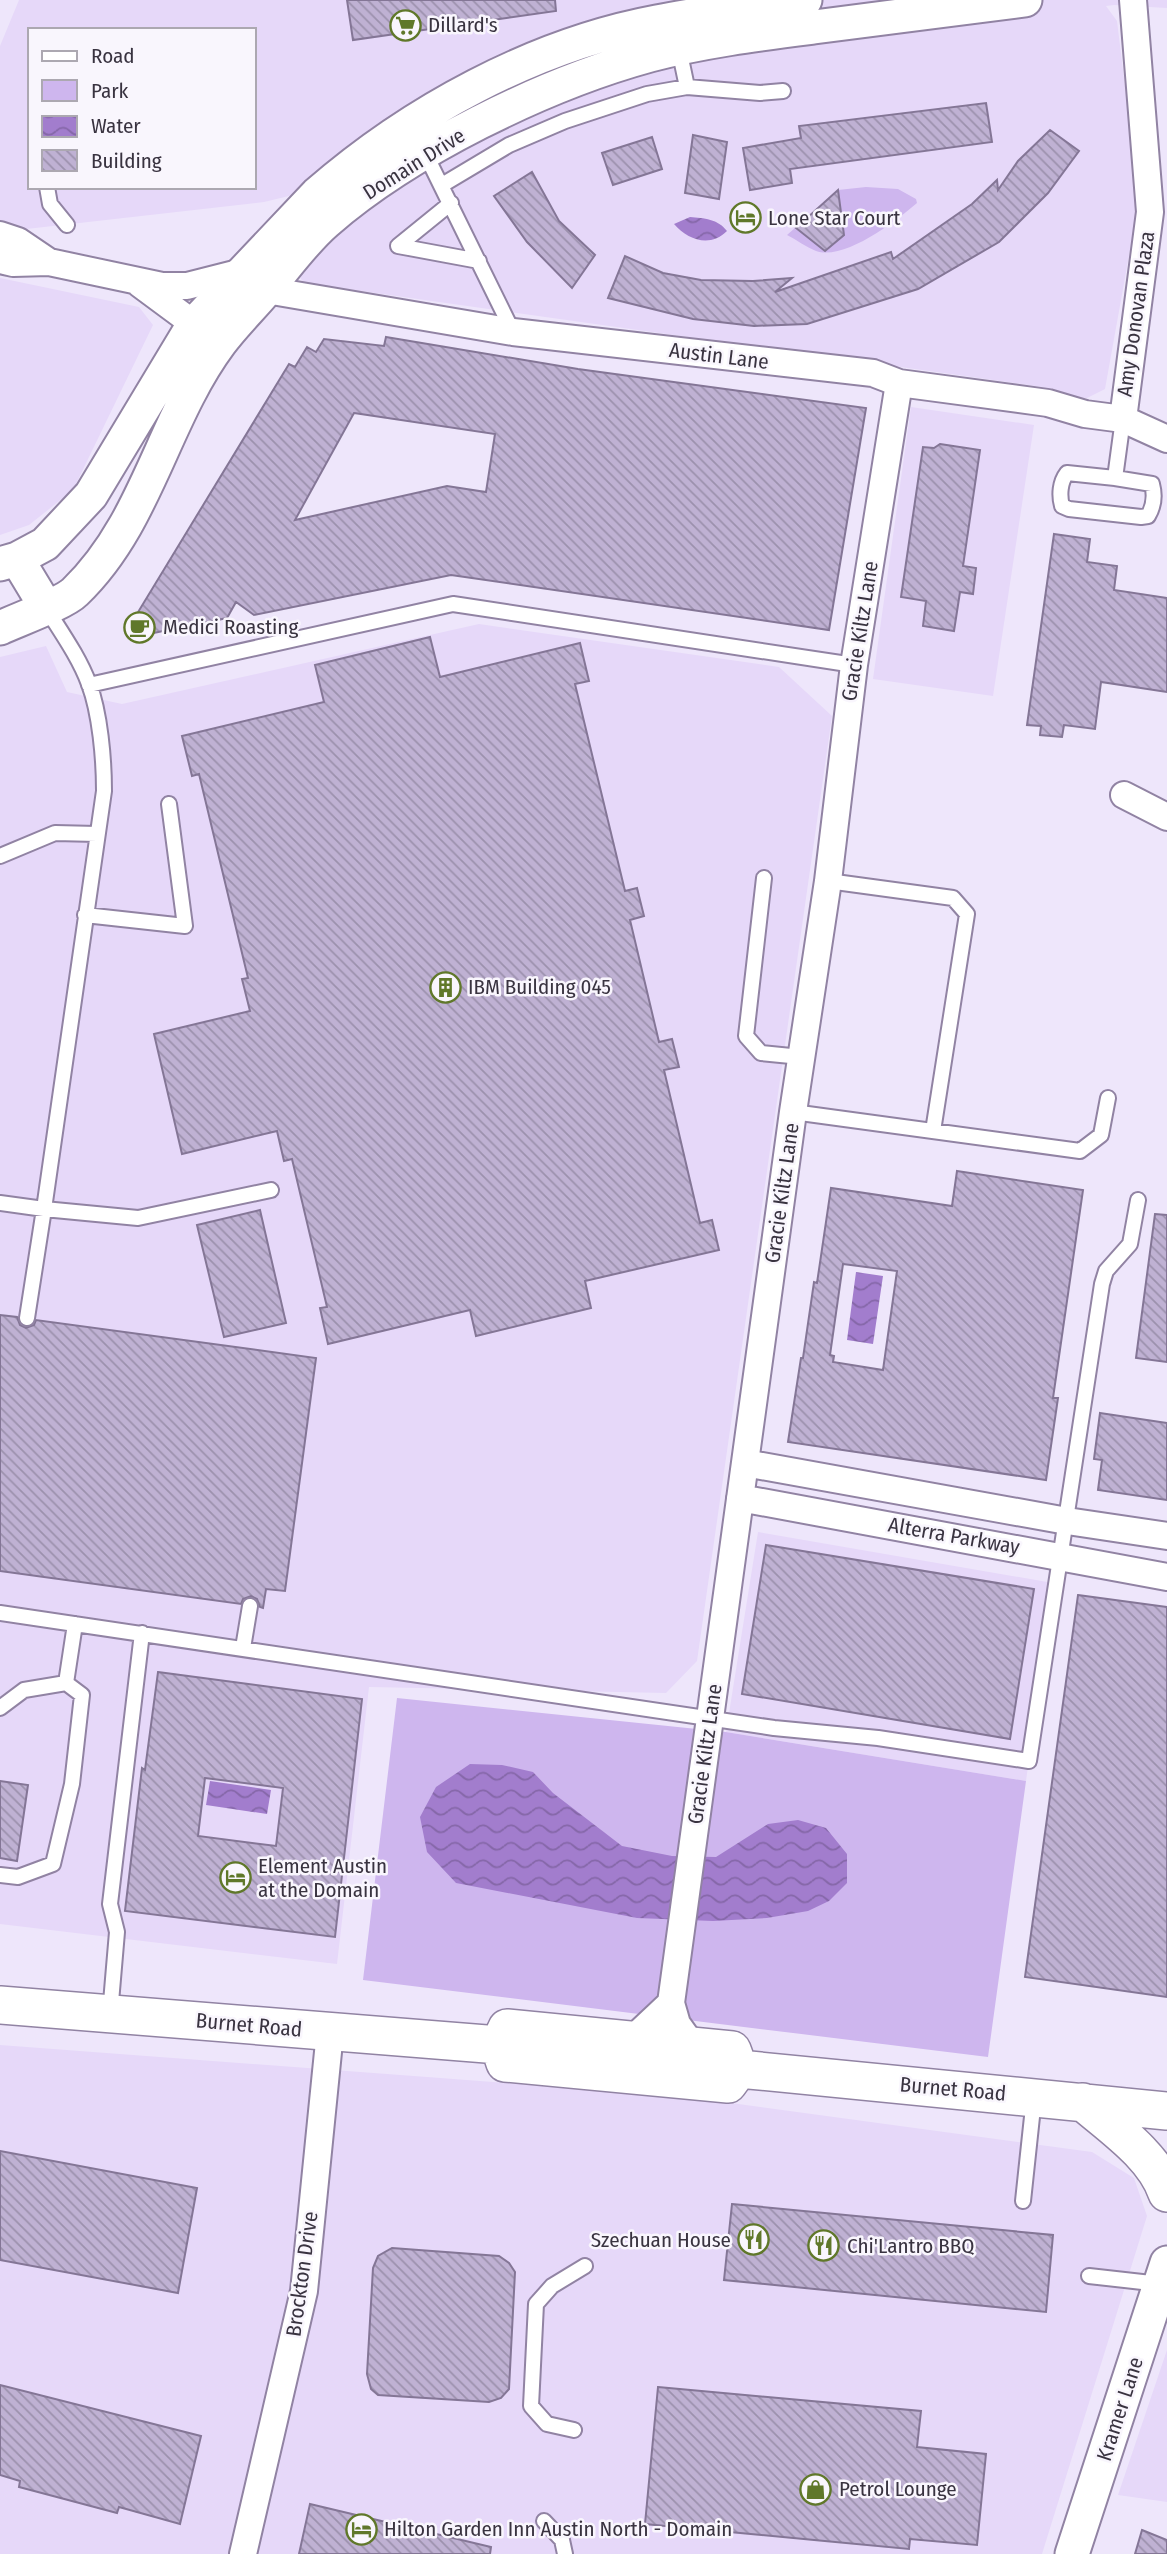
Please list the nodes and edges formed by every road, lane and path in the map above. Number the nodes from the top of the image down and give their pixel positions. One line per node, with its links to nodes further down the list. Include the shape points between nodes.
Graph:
1 (805, 0): 4 (street, Domain Drive)
2 (1025, 0): 5 (street, Domain Drive)
3 (1133, 0): 23 (street, Amy Donovan Plaza, via 1150,212)
4 (654, 11): 8 (street, via 656,30 649,40 583,60 492,99); 11 (street, Domain Drive, via 514,66 445,102)
5 (679, 49): 6 (lane); 8 (street, Domain Drive, via 607,68 536,96)
6 (687, 87): 7 (lane); 9 (lane, via 647,94 565,121 509,145)
7 (783, 91)
8 (439, 145): 9 (lane); 11 (street, Domain Drive)
9 (442, 185): 12 (lane)
10 (47, 189): 13 (lane, via 50,204)
11 (346, 189): 18 (street, Domain Drive, via 326,222 296,253)
12 (451, 203): 16 (lane); 16 (lane, via 398,246)
13 (67, 225)
14 (0, 235): 17 (street)
15 (0, 260): 17 (street)
16 (479, 261): 20 (lane)
17 (50, 262): 19 (street)
18 (256, 280): 19 (street, via 187,286); 20 (street, Austin Lane); 21 (street, Domain Drive)
19 (136, 281): 21 (street)
20 (513, 332): 22 (street, Austin Lane, via 873,373)
21 (207, 334): 26 (street, Domain Drive, via 91,495 45,544); 27 (street, Domain Drive, via 143,497 113,547 73,594)
22 (899, 383): 23 (street, Austin Lane, via 1048,403); 29 (street, Gracie Kiltz Lane)
23 (1123, 419): 24 (street, Austin Lane); 25 (lane)
24 (1167, 439)
25 (1115, 478): 25 (lane, via 1067,473 1062,479 1062,506 1148,516 1152,484)
26 (9, 562): 27 (street)
27 (46, 607): 28 (street, Domain Drive); 30 (lane)
28 (0, 628)
29 (854, 665): 30 (lane, via 453,604); 37 (street, Gracie Kiltz Lane)
30 (89, 685): 34 (lane, via 104,758)
31 (1125, 795): 33 (street)
32 (169, 804): 38 (lane, via 185,926)
33 (1167, 817)
34 (97, 834): 35 (lane, via 55,833); 38 (lane)
35 (0, 856)
36 (764, 878): 39 (lane, via 746,1036 761,1053)
37 (828, 881): 39 (street, Gracie Kiltz Lane); 42 (lane, via 953,898 967,914)
38 (85, 915): 46 (lane)
39 (801, 1057): 41 (street, Gracie Kiltz Lane)
40 (1108, 1098): 42 (lane, via 1101,1135 1080,1151)
41 (793, 1112): 42 (lane); 48 (street, Gracie Kiltz Lane)
42 (933, 1131)
43 (271, 1190): 46 (lane, via 138,1218)
44 (1138, 1200): 50 (lane, via 1130,1244 1106,1271 1102,1284)
45 (0, 1203): 46 (lane)
46 (44, 1209): 47 (lane)
47 (27, 1318)
48 (745, 1463): 49 (street, Gracie Kiltz Lane); 50 (street, Alterra Parkway)
49 (740, 1498): 52 (street, Alterra Parkway); 61 (street, Gracie Kiltz Lane)
50 (1067, 1521): 51 (street, Alterra Parkway); 52 (lane)
51 (1167, 1536)
52 (1062, 1556): 53 (street, Alterra Parkway); 61 (lane, via 1029,1761)
53 (1167, 1577)
54 (250, 1606): 58 (lane)
55 (0, 1613): 56 (lane)
56 (75, 1624): 57 (lane); 59 (lane)
57 (142, 1633): 58 (lane); 65 (lane, via 110,1903 117,1933)
58 (243, 1648): 61 (lane)
59 (66, 1683): 60 (lane, via 24,1689); 62 (lane, via 82,1695 72,1784 54,1864 18,1877)
60 (0, 1708)
61 (710, 1718): 63 (street, Gracie Kiltz Lane)
62 (0, 1875)
63 (671, 2003): 67 (street); 69 (street, via 677,2024)
64 (0, 2005): 65 (main road, Burnet Road)
65 (110, 2014): 66 (main road, Burnet Road)
66 (330, 2032): 68 (main road, Burnet Road); 81 (street, Brockton Drive, via 304,2291)
67 (629, 2039): 68 (main road, via 508,2028); 69 (main road)
68 (499, 2045): 70 (main road, via 505,2063 728,2084)
69 (692, 2045): 70 (main road, via 732,2050)
70 (739, 2069): 71 (main road, Burnet Road)
71 (1034, 2097): 72 (main road, Burnet Road); 75 (lane)
72 (1083, 2102): 73 (main road, Burnet Road); 74 (main road, via 1138,2150)
73 (1167, 2111)
74 (1167, 2193)
75 (1023, 2201)
76 (584, 2266): 79 (lane, via 552,2286 536,2304 531,2406 547,2424)
77 (1164, 2273): 78 (lane); 83 (street, Kramer Lane)
78 (1089, 2276)
79 (574, 2430)
80 (544, 2521): 82 (lane, via 562,2540)
81 (243, 2554)
82 (565, 2554)
83 (1072, 2554)

